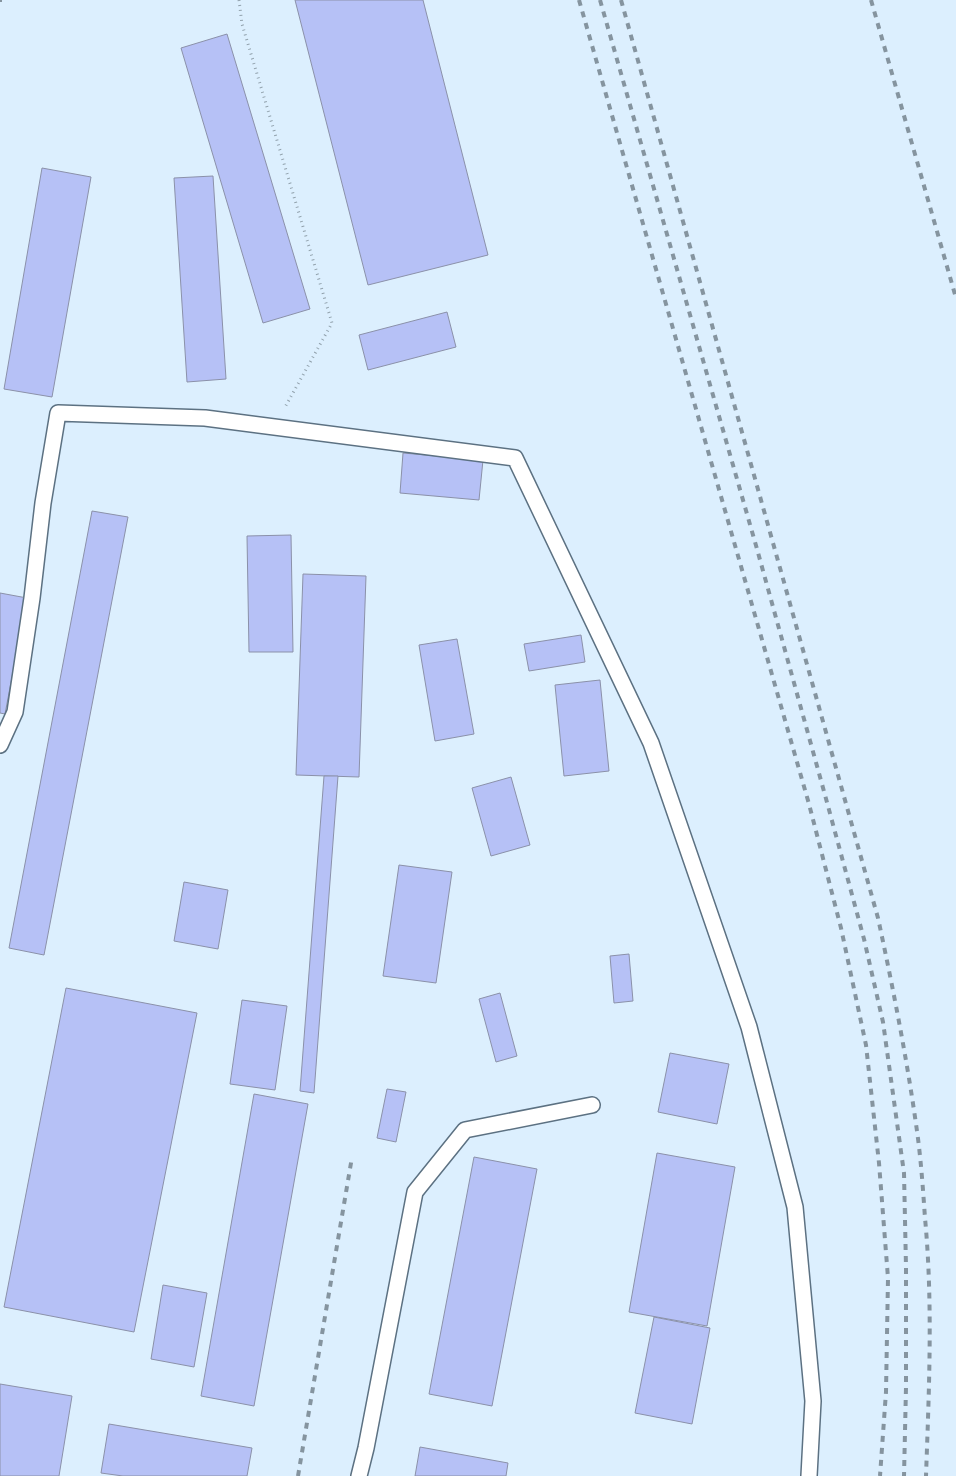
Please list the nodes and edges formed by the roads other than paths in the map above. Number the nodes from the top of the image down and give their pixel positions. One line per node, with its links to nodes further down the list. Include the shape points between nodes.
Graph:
1 (0, 745): 4 (lane, via 15,712 58,413 206,418 515,458 651,743 749,1027 794,1207 813,1401)
2 (592, 1106): 3 (lane, via 465,1130 415,1192)
3 (359, 1476)
4 (810, 1476)

